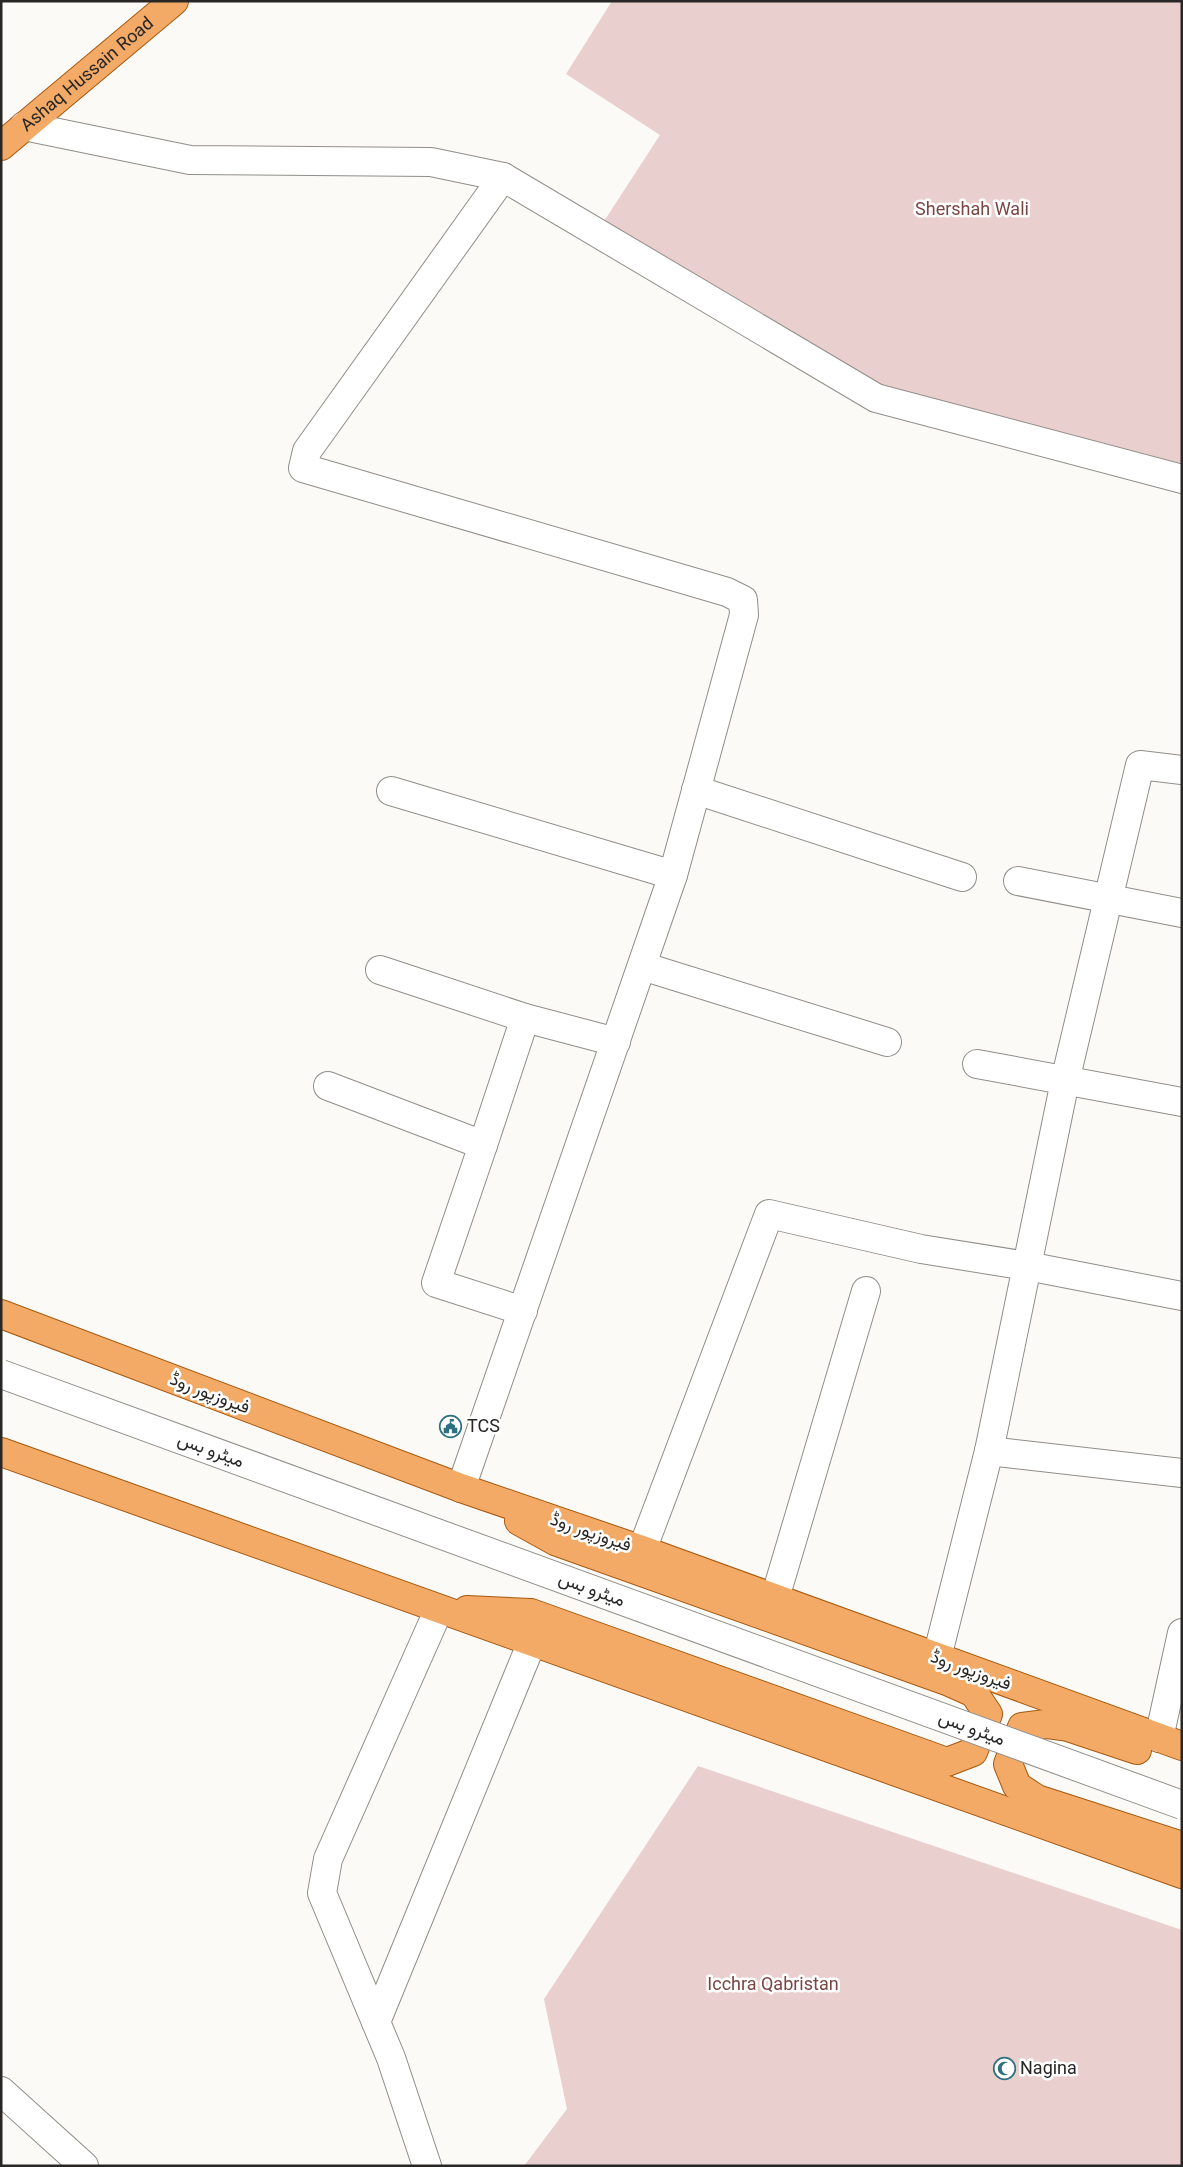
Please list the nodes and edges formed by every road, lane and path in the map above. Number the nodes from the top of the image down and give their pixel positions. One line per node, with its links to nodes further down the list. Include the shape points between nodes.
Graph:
1 (174, 1): 2 (main road, Ashaq Hussain Road)
2 (24, 126): 3 (main road, Ashaq Hussain Road); 4 (street, via 190,160 431,162)
3 (1, 146)
4 (503, 177): 5 (street, via 876,398); 7 (street, via 306,451 303,468 727,592 742,600 744,615)
5 (1182, 479)
6 (1182, 770): 12 (street, via 1140,765)
7 (696, 790): 9 (street); 10 (street)
8 (391, 791): 9 (street)
9 (673, 875): 14 (street)
10 (962, 876)
11 (1018, 881): 12 (street)
12 (1108, 900): 13 (street); 20 (street)
13 (1182, 913)
14 (642, 966): 17 (street); 18 (street)
15 (380, 970): 16 (street)
16 (525, 1018): 17 (street); 23 (street)
17 (616, 1042): 27 (street)
18 (887, 1042)
19 (977, 1064): 20 (street)
20 (1065, 1081): 22 (street); 24 (street)
21 (328, 1086): 23 (street)
22 (1182, 1102)
23 (483, 1146): 27 (street, via 436,1283)
24 (1027, 1266): 26 (street); 30 (street); 34 (street, via 920,1249 768,1214)
25 (866, 1291): 35 (street)
26 (1182, 1296)
27 (523, 1311): 33 (street)
28 (1, 1314): 33 (main road, فیروزپور روڈ)
29 (1, 1374): 42 (street, میٹرو بس, bridge)
30 (989, 1450): 32 (street); 39 (street)
31 (1, 1452): 36 (main road)
32 (1182, 1474)
33 (461, 1488): 34 (main road, فیروزپور روڈ); 36 (main road, via 555,1541 947,1681 974,1693 988,1714 973,1752 947,1762 531,1613)
34 (642, 1550): 35 (main road, فیروزپور روڈ)
35 (775, 1598): 39 (main road, فیروزپور روڈ)
36 (439, 1609): 38 (main road); 45 (street, via 328,1859 322,1893)
37 (1182, 1633): 40 (street)
38 (532, 1642): 44 (main road); 45 (street)
39 (937, 1657): 40 (main road, فیروزپور روڈ)
40 (1170, 1742)
41 (1182, 1764): 43 (main road, via 1068,1727 1046,1724 1022,1727 1008,1764 1017,1786 1038,1799)
42 (1182, 1805)
43 (1182, 1846)
44 (1182, 1874)
45 (376, 2022): 48 (street)
46 (1, 2092): 47 (street)
47 (84, 2166)
48 (427, 2166)

